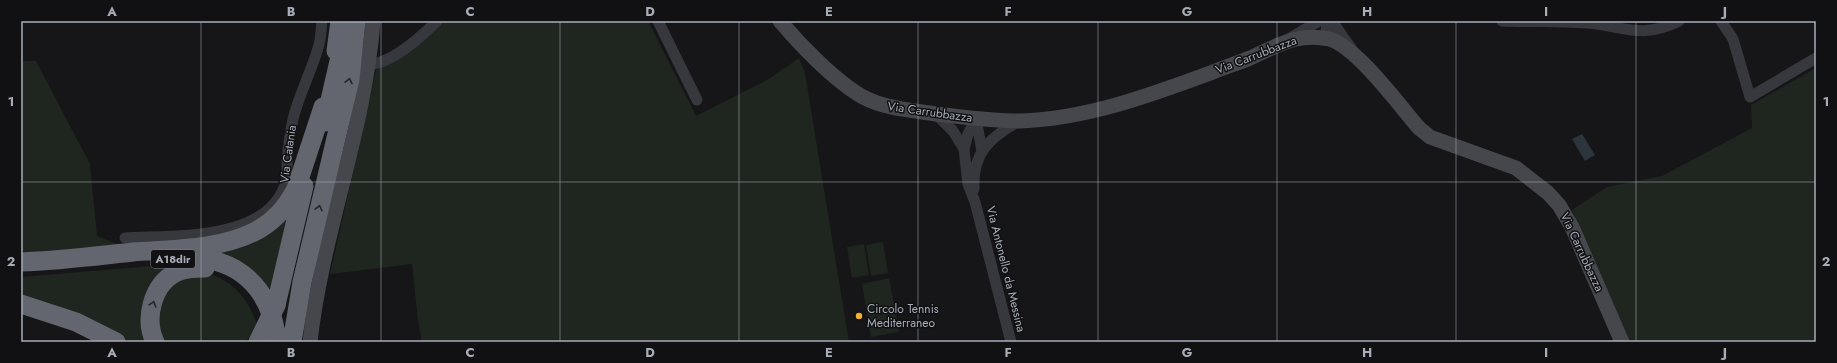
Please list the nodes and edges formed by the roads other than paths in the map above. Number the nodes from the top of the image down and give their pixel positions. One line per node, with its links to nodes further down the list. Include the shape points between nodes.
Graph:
1 (322, 21): 26 (street, Via Catania, via 319,46 293,119 287,181 280,198 267,213 233,228 210,233)
2 (340, 21): 19 (highway)
3 (347, 21): 30 (highway)
4 (356, 21): 38 (highway, one-way to 4, via 302,282 350,79)
5 (373, 21): 17 (main road)
6 (437, 21): 17 (street, via 387,61)
7 (658, 21): 18 (street)
8 (780, 21): 20 (main road, Via Carrubbazza, via 804,49 862,96 890,108)
9 (1319, 21): 15 (street)
10 (1327, 21): 14 (street, via 1326,33)
11 (1502, 21): 12 (street, via 1588,23 1634,32 1665,28)
12 (1679, 21)
13 (1721, 21): 16 (street, via 1733,39 1750,97)
14 (1335, 27): 15 (main road, Via Carrubbazza); 41 (main road, Via Carrubbazza, via 1345,47 1357,56 1418,128 1430,137 1516,168 1548,192 1572,227)
15 (1286, 41): 22 (main road, Via Carrubbazza, via 1244,60 1121,103 1063,116)
16 (1816, 58)
17 (368, 65): 39 (main road, via 322,264)
18 (697, 100)
19 (323, 108): 27 (highway, via 290,200 275,218 255,231 234,240 200,246); 30 (highway)
20 (936, 114): 21 (main road, Via Carrubbazza); 23 (street, via 953,130)
21 (976, 119): 22 (main road, Via Carrubbazza); 23 (street); 24 (street)
22 (1019, 121): 24 (street, via 990,140)
23 (964, 149): 25 (street, via 968,184)
24 (982, 151): 25 (street, via 974,179)
25 (975, 202): 40 (street, Via Antonello da Messina)
26 (125, 238)
27 (21, 262)
28 (21, 273): 37 (highway, A18dir, via 195,257 219,261 241,272 258,290 273,321)
29 (21, 304): 33 (highway, via 76,322)
30 (278, 311): 35 (highway, bridge); 36 (highway)
31 (21, 316): 32 (highway)
32 (90, 342)
33 (116, 342)
34 (155, 342): 36 (highway, one-way to 36, via 150,320 158,291 169,277 195,268 206,268 223,274 240,287 256,310)
35 (258, 342)
36 (267, 342)
37 (277, 342)
38 (292, 342)
39 (310, 342)
40 (1011, 342)
41 (1622, 342)

